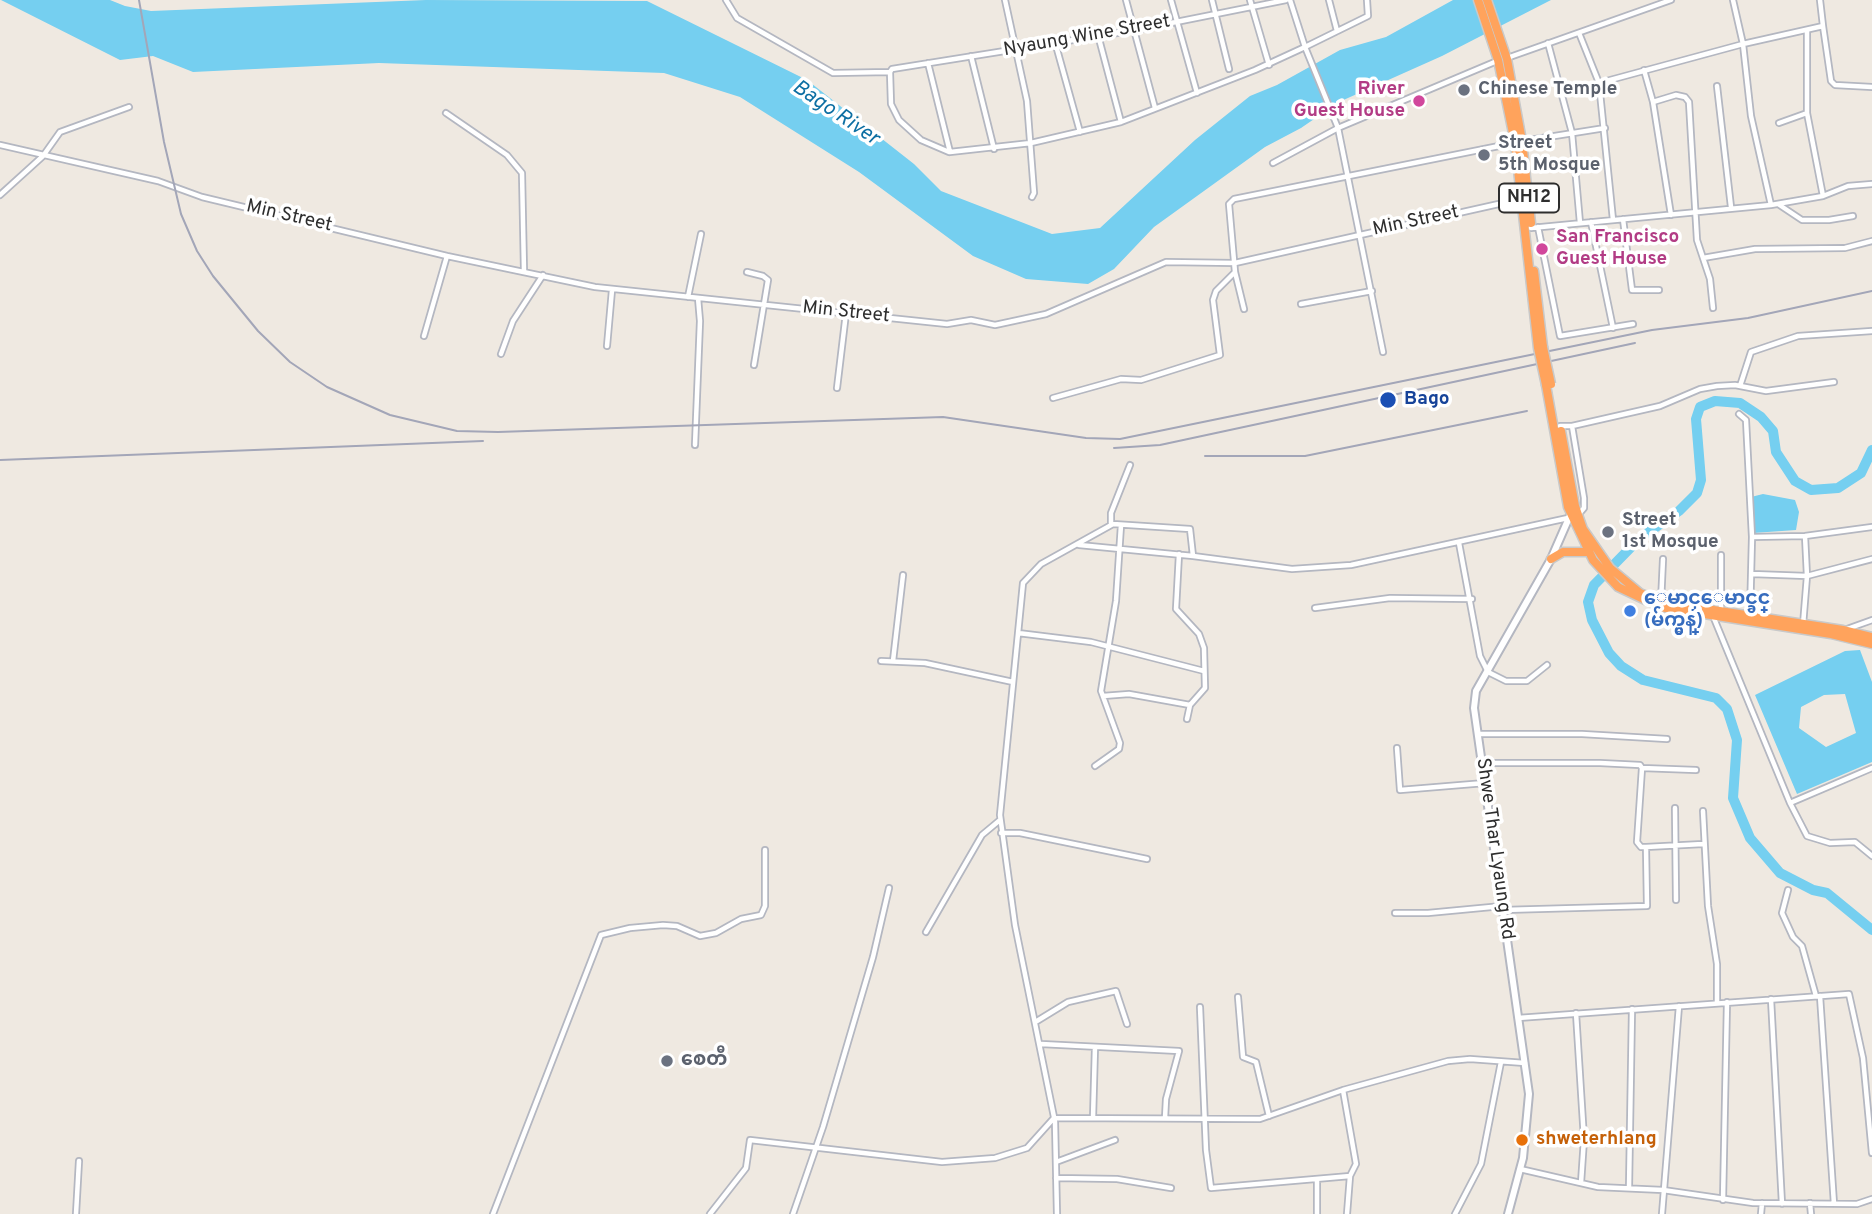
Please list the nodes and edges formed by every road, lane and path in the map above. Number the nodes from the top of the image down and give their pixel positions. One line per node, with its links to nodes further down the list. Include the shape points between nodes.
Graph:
1 (726, 0): 35 (street, Nyaung Wine Street, via 737,18 825,71)
2 (1005, 0): 28 (street)
3 (1126, 0): 19 (street)
4 (1171, 0): 17 (street)
5 (1212, 0): 16 (street)
6 (1250, 0): 15 (street)
7 (1288, 0): 15 (street, Nyaung Wine Street); 27 (street)
8 (1329, 0): 21 (street)
9 (1367, 0): 21 (street, via 1368,16)
10 (1478, 0): 29 (highway, NH12)
11 (1487, 0): 29 (highway, NH12)
12 (1671, 0): 22 (street)
13 (1733, 0): 26 (street)
14 (1820, 0): 18 (street)
15 (1252, 6): 16 (street, Nyaung Wine Street); 32 (street)
16 (1215, 13): 17 (street, Nyaung Wine Street); 33 (street)
17 (1177, 21): 19 (street, Nyaung Wine Street); 39 (street)
18 (1823, 26): 20 (street); 38 (street, via 1830,82)
19 (1136, 30): 23 (street, Nyaung Wine Street); 42 (street)
20 (1807, 30): 26 (street); 44 (street)
21 (1337, 31): 27 (street)
22 (1579, 33): 25 (street); 36 (street)
23 (1098, 35): 24 (street, Nyaung Wine Street); 45 (street)
24 (1055, 42): 28 (street, Nyaung Wine Street); 49 (street)
25 (1548, 43): 29 (street); 50 (street)
26 (1743, 44): 34 (street); 64 (street, via 1751,116)
27 (1305, 47): 32 (street); 47 (street)
28 (1013, 50): 30 (street, Nyaung Wine Street); 52 (street, via 1027,101)
29 (1501, 55): 47 (street); 51 (highway, NH12)
30 (971, 56): 31 (street, Nyaung Wine Street); 54 (street)
31 (928, 63): 35 (street, Nyaung Wine Street); 55 (street)
32 (1269, 65): 39 (street)
33 (1228, 69)
34 (1644, 70): 36 (street); 40 (street)
35 (890, 72): 55 (street, via 891,104 899,120 921,140)
36 (1599, 83): 48 (street)
37 (1717, 86): 65 (street)
38 (1872, 87)
39 (1197, 93): 42 (street)
40 (1653, 102): 66 (street, via 1676,95 1689,102); 67 (street)
41 (129, 107): 56 (street, via 60,132)
42 (1155, 108): 45 (street)
43 (446, 113): 80 (street, via 507,155 522,173)
44 (1807, 113): 46 (street); 61 (street)
45 (1121, 122): 49 (street)
46 (1779, 123)
47 (1338, 128): 57 (street); 58 (street)
48 (1605, 128): 50 (street); 70 (street)
49 (1080, 132): 52 (street)
50 (1572, 133): 51 (street); 72 (street)
51 (1519, 142): 58 (street); 63 (highway, NH12)
52 (1031, 143): 54 (street); 62 (street)
53 (0, 145): 56 (street, Min Street)
54 (993, 149): 55 (street)
55 (950, 152)
56 (43, 156): 60 (street); 77 (street, Min Street)
57 (1273, 163)
58 (1349, 174): 75 (street); 79 (street, via 1234,199 1229,204)
59 (1872, 184): 61 (street, via 1848,186)
60 (0, 195)
61 (1823, 196): 64 (street)
62 (1032, 197)
63 (1525, 198): 73 (highway, NH12); 75 (street, Min Street); 99 (highway, NH12, via 1532,317)
64 (1774, 204): 65 (street); 68 (street, via 1802,220)
65 (1731, 207): 66 (street)
66 (1696, 212): 67 (street); 78 (street)
67 (1671, 215): 69 (street)
68 (1853, 216)
69 (1623, 219): 70 (street); 85 (street, via 1632,290)
70 (1613, 220): 71 (street)
71 (1591, 222): 72 (street); 95 (street)
72 (1580, 223): 73 (street)
73 (1535, 227): 95 (street, via 1560,336); 99 (highway, NH12)
74 (701, 234): 87 (street)
75 (1360, 234): 79 (street, Min Street); 86 (street)
76 (1872, 240): 78 (street, via 1845,248 1755,249)
77 (447, 256): 80 (street, Min Street); 97 (street)
78 (1703, 258): 91 (street)
79 (1235, 263): 82 (street); 93 (street, Min Street, via 1166,262 1046,314 995,325)
80 (524, 271): 83 (street, Min Street)
81 (747, 272): 90 (street, via 767,278)
82 (1234, 272): 92 (street); 107 (street, via 1214,294 1218,357 1141,380 1121,379)
83 (542, 275): 84 (street, Min Street); 101 (street, via 513,321)
84 (612, 290): 87 (street, Min Street); 98 (street)
85 (1659, 290)
86 (1372, 292): 89 (street); 100 (street)
87 (688, 297): 88 (street, Min Street)
88 (698, 298): 90 (street, Min Street); 111 (street)
89 (1301, 304)
90 (762, 305): 93 (street, Min Street); 102 (street)
91 (1713, 308)
92 (1244, 310)
93 (846, 313): 106 (street)
94 (1633, 324): 95 (street)
95 (1613, 328)
96 (1872, 331): 105 (street, via 1798,336 1751,352)
97 (424, 336)
98 (607, 346)
99 (1540, 347): 104 (highway, NH12, bridge)
100 (1383, 352)
101 (501, 354)
102 (754, 365)
103 (1834, 382): 105 (street, via 1766,391)
104 (1548, 385): 109 (highway, NH12); 113 (highway, NH12)
105 (1740, 386): 110 (street, via 1700,389 1660,406)
106 (837, 388)
107 (1054, 398)
108 (1740, 414): 118 (street, via 1745,420)
109 (1560, 426): 110 (street); 113 (highway, NH12)
110 (1572, 426): 113 (street, via 1584,498 1584,508)
111 (695, 445)
112 (1130, 465): 114 (street, via 1111,513)
113 (1573, 515): 119 (street); 122 (highway, NH12); 126 (street, Shwe Thar Lyaung Rd); 129 (highway, NH12)
114 (1111, 525): 115 (street); 120 (street)
115 (1121, 525): 121 (street); 125 (street, via 1190,529)
116 (1872, 527): 117 (street)
117 (1805, 536): 118 (street); 132 (street)
118 (1752, 537): 130 (street)
119 (1459, 543): 125 (street, via 1351,565 1292,569); 134 (street)
120 (1078, 545): 121 (street); 142 (street, via 1041,564 1023,583)
121 (1120, 548): 123 (street); 145 (street)
122 (1589, 552): 126 (highway, via 1563,552); 129 (highway, NH12)
123 (1179, 554): 125 (street); 149 (street, via 1176,609 1199,634)
124 (1721, 555): 137 (street)
125 (1193, 556)
126 (1551, 559): 150 (street, Shwe Thar Lyaung Rd)
127 (1663, 559): 135 (street)
128 (1872, 559): 132 (street)
129 (1607, 571): 133 (highway, NH12)
130 (1752, 574): 132 (street); 138 (street)
131 (903, 575): 147 (street)
132 (1807, 576): 140 (street)
133 (1621, 584): 135 (highway, NH12); 137 (highway, NH12, via 1660,607)
134 (1472, 599): 136 (street, via 1390,598); 150 (street, via 1480,656)
135 (1661, 601): 137 (highway, NH12)
136 (1315, 608)
137 (1717, 614): 138 (highway, NH12); 140 (highway, NH12); 164 (street)
138 (1750, 616): 140 (highway, NH12)
139 (1872, 620): 141 (street)
140 (1802, 627): 141 (highway, NH12); 144 (highway, NH12)
141 (1843, 630): 143 (highway, NH12)
142 (1018, 633): 145 (street); 151 (street)
143 (1872, 638)
144 (1872, 644)
145 (1108, 646): 149 (street); 152 (street)
146 (881, 661): 147 (street)
147 (893, 661): 151 (street, via 954,668)
148 (1547, 665): 150 (street, via 1527,681 1506,681)
149 (1204, 671): 153 (street, via 1205,688)
150 (1488, 672): 155 (street, Shwe Thar Lyaung Rd, via 1476,691)
151 (1013, 682): 167 (street)
152 (1103, 696): 153 (street, via 1129,694); 159 (street, via 1120,743 1119,749)
153 (1190, 705): 154 (street)
154 (1186, 719)
155 (1478, 734): 156 (street); 158 (street, Shwe Thar Lyaung Rd)
156 (1667, 739)
157 (1397, 748): 163 (street, via 1400,790)
158 (1482, 763): 160 (street, via 1600,763); 163 (street, Shwe Thar Lyaung Rd)
159 (1095, 766)
160 (1642, 768): 162 (street); 171 (street, via 1637,842)
161 (1872, 768): 164 (street)
162 (1696, 770)
163 (1485, 783): 178 (street, Shwe Thar Lyaung Rd)
164 (1790, 803): 173 (street, via 1807,836 1830,843 1855,842)
165 (1675, 808): 170 (street)
166 (1703, 811): 169 (street)
167 (1000, 820): 168 (street); 180 (street, via 982,835)
168 (1001, 833): 174 (street); 191 (street, via 1015,925)
169 (1703, 844): 170 (street); 185 (street)
170 (1675, 846): 171 (street); 177 (street)
171 (1646, 847): 178 (street, via 1647,906 1643,908)
172 (765, 850): 223 (street, via 761,915 699,936 663,925 601,935)
173 (1872, 856)
174 (1147, 859)
175 (888, 888): 204 (street, via 873,957)
176 (1788, 890): 181 (street, via 1782,913 1802,946)
177 (1676, 900)
178 (1502, 908): 179 (street); 190 (street, Shwe Thar Lyaung Rd)
179 (1395, 913)
180 (926, 932)
181 (1818, 996): 183 (street); 205 (street, via 1849,993 1863,1058); 221 (street)
182 (1238, 997): 198 (street, via 1243,1058 1256,1062)
183 (1771, 999): 184 (street); 220 (street)
184 (1727, 1002): 185 (street); 216 (street)
185 (1717, 1003): 186 (street)
186 (1679, 1006): 188 (street); 215 (street)
187 (1200, 1007): 202 (street)
188 (1632, 1009): 189 (street); 214 (street)
189 (1576, 1013): 190 (street); 212 (street, via 1584,1139)
190 (1518, 1018): 196 (street, Shwe Thar Lyaung Rd)
191 (1037, 1021): 192 (street, via 1068,1002 1116,991); 193 (street)
192 (1127, 1024)
193 (1041, 1044): 194 (street); 199 (street)
194 (1095, 1047): 200 (street); 201 (street, via 1180,1051)
195 (1501, 1062): 196 (street); 197 (street, via 1448,1061); 229 (street, via 1481,1164)
196 (1525, 1063): 208 (street, Shwe Thar Lyaung Rd, via 1527,1125)
197 (1343, 1090): 198 (street); 209 (street, via 1356,1164)
198 (1269, 1116): 202 (street)
199 (1054, 1118): 200 (street); 204 (street, via 1027,1148 995,1158 942,1162 822,1147); 207 (street)
200 (1093, 1118): 201 (street)
201 (1165, 1118): 202 (street)
202 (1207, 1119): 211 (street, via 1211,1188)
203 (1115, 1140): 207 (street)
204 (815, 1150): 224 (street, via 751,1140 746,1168); 225 (street)
205 (1872, 1153)
206 (79, 1161): 222 (street)
207 (1056, 1162): 210 (street)
208 (1520, 1169): 212 (street); 230 (street, Shwe Thar Lyaung Rd)
209 (1350, 1176): 211 (street); 228 (street)
210 (1056, 1178): 213 (street, via 1117,1179); 226 (street)
211 (1317, 1179): 227 (street)
212 (1581, 1183): 214 (street)
213 (1171, 1188)
214 (1629, 1188): 215 (street)
215 (1663, 1190): 216 (street); 231 (street)
216 (1723, 1199): 218 (street)
217 (1872, 1199): 221 (street)
218 (1762, 1203): 220 (street); 232 (street)
219 (1810, 1203): 220 (street); 221 (street); 233 (street)
220 (1782, 1204)
221 (1834, 1205)
222 (76, 1214)
223 (493, 1214)
224 (710, 1214)
225 (793, 1214)
226 (1057, 1214)
227 (1317, 1214)
228 (1347, 1214)
229 (1455, 1214)
230 (1508, 1214)
231 (1662, 1214)
232 (1761, 1214)
233 (1811, 1214)

